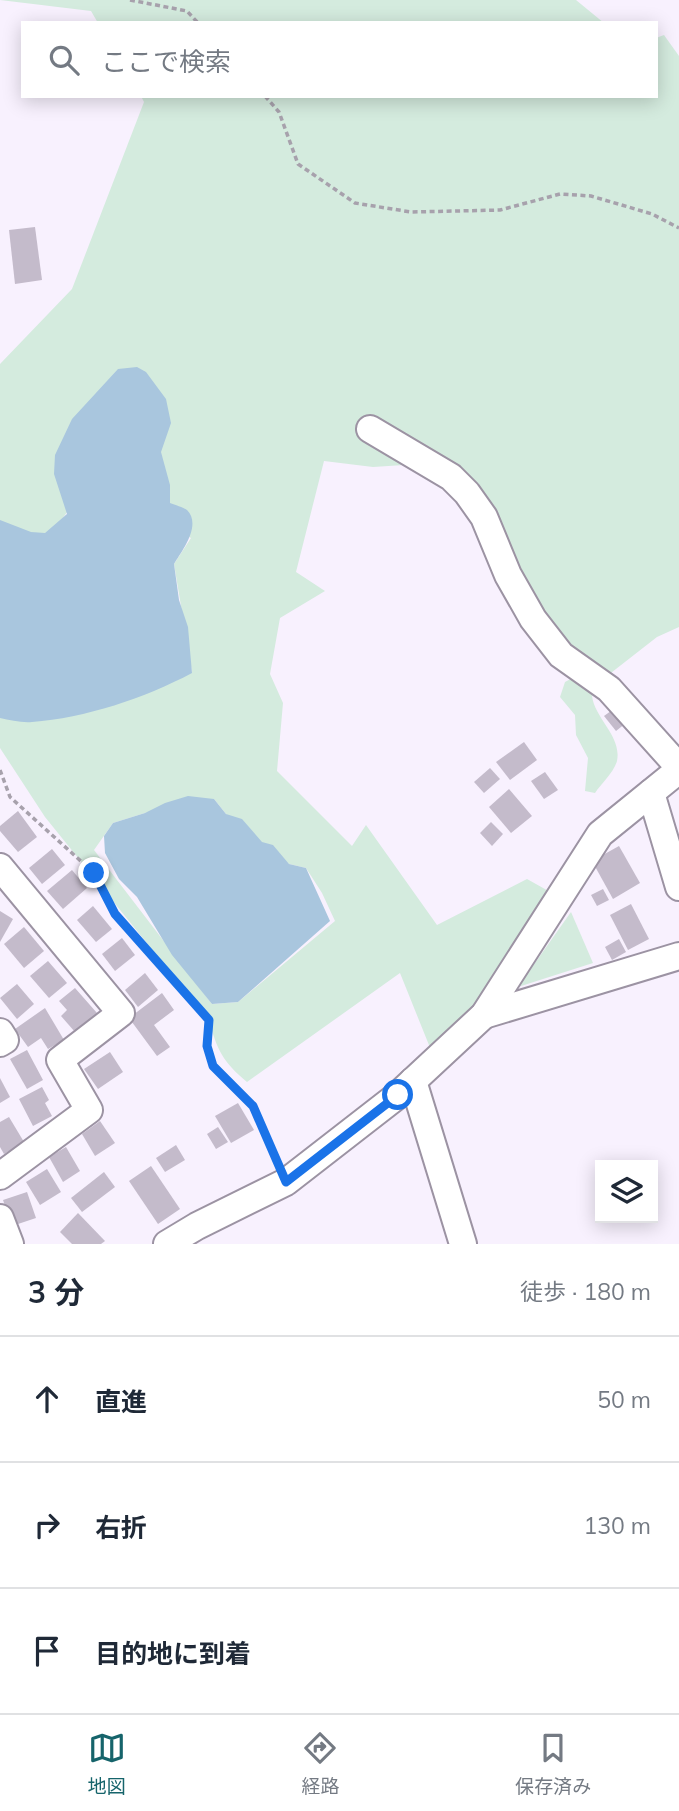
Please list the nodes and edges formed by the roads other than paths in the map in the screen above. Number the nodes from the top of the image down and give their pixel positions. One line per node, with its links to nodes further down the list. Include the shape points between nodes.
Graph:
1 (370, 429): 2 (street, via 451,477 467,493 484,517 533,619 561,655 609,690)
2 (679, 768): 3 (street)
3 (651, 793): 5 (street); 7 (street, via 600,834)
4 (0, 867): 11 (street, via 121,1013 60,1059 89,1110)
5 (679, 887)
6 (679, 956): 7 (street)
7 (484, 1015): 10 (street)
8 (0, 1032): 9 (street, via 5,1040)
9 (0, 1043)
10 (413, 1081): 14 (street, via 286,1182); 15 (street)
11 (0, 1176)
12 (0, 1218): 13 (street)
13 (10, 1244)
14 (167, 1244)
15 (463, 1244)

